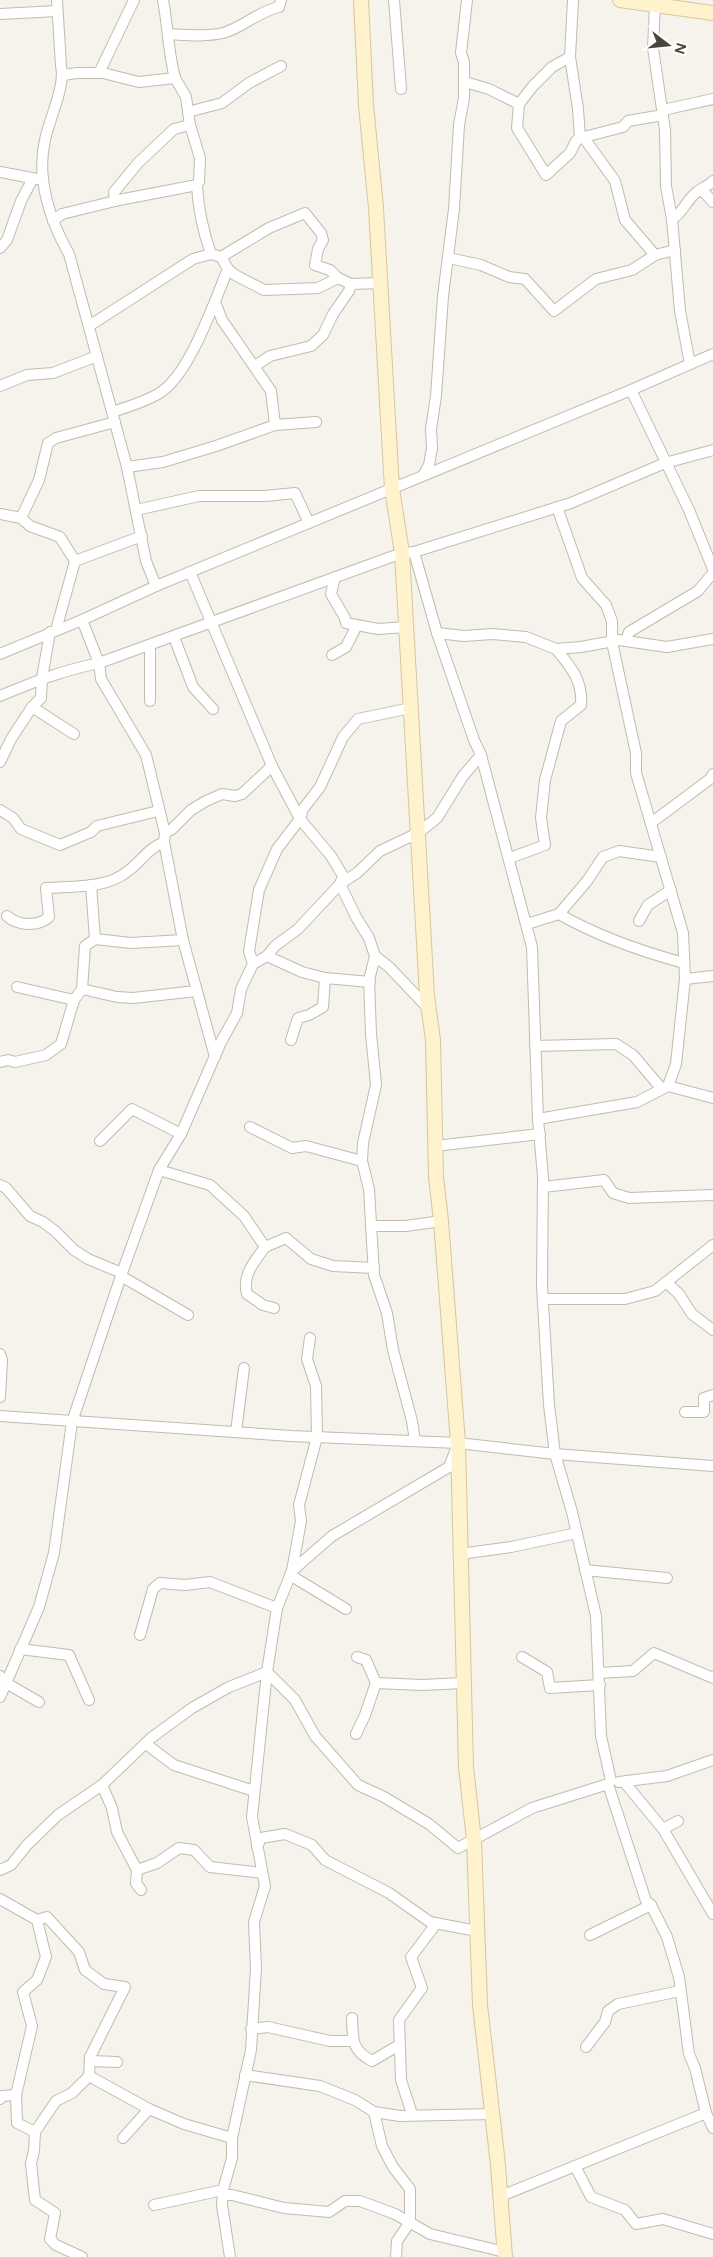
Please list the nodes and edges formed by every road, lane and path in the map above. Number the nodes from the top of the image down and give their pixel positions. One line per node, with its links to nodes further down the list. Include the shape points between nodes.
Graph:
1 (57, 0): 11 (street)
2 (134, 0): 17 (street)
3 (163, 0): 14 (street)
4 (281, 0): 14 (street, via 279,7 264,10 223,33)
5 (361, 0): 45 (street)
6 (394, 0): 21 (street)
7 (467, 0): 20 (street, via 461,53)
8 (573, 0): 15 (street)
9 (620, 0): 10 (street)
10 (655, 5): 12 (street); 25 (street, via 653,48)
11 (57, 12): 13 (street); 18 (street)
12 (713, 13)
13 (0, 14)
14 (169, 34): 19 (street, via 169,54)
15 (570, 57): 23 (street, via 552,67); 27 (street)
16 (281, 66): 24 (street, via 249,83 222,103)
17 (99, 74): 18 (street); 19 (street, via 139,82)
18 (63, 75): 29 (street, via 44,142)
19 (175, 78): 24 (street, via 186,97)
20 (465, 82): 23 (street, via 489,89); 41 (street)
21 (401, 89)
22 (713, 99): 25 (street)
23 (519, 104): 27 (street, via 517,128 546,175)
24 (188, 112): 26 (street)
25 (663, 112): 27 (street); 35 (street, via 666,186)
26 (190, 125): 31 (street, via 200,158); 33 (street, via 174,129 138,163 114,192)
27 (582, 138): 40 (street, via 615,181 625,220)
28 (0, 172): 29 (street)
29 (38, 179): 36 (street); 37 (street, via 21,201 7,240)
30 (713, 181): 32 (street)
31 (197, 185): 33 (street); 39 (street, via 198,212)
32 (702, 190): 34 (street); 35 (street)
33 (116, 201): 36 (street, via 62,214)
34 (713, 202)
35 (672, 219): 38 (street)
36 (53, 221): 47 (street, via 69,254)
37 (0, 248)
38 (675, 250): 40 (street); 50 (street, via 680,311)
39 (216, 256): 42 (street); 43 (street, via 305,213 321,233 315,265 330,270); 47 (street, via 194,259)
40 (655, 256): 41 (street, via 632,270 596,279 554,311 525,279)
41 (449, 258): 60 (street, via 431,429 432,448)
42 (228, 269): 43 (street, via 264,290 318,288); 46 (street)
43 (338, 278): 44 (street)
44 (351, 284): 45 (street); 51 (street, via 323,335 311,346 270,356)
45 (379, 284): 61 (street)
46 (215, 302): 51 (street, via 222,320); 54 (street, via 190,358 174,382 160,394)
47 (88, 326): 49 (street)
48 (713, 354): 50 (street)
49 (97, 356): 52 (street, via 53,373 27,375); 54 (street)
50 (690, 364): 53 (street)
51 (255, 366): 56 (street, via 271,391)
52 (0, 386)
53 (631, 390): 58 (street); 60 (street)
54 (113, 417): 59 (street); 65 (street, via 48,443 39,480)
55 (316, 422): 56 (street)
56 (275, 424): 59 (street, via 163,462)
57 (713, 450): 58 (street)
58 (665, 463): 62 (street); 70 (street, via 689,510)
59 (127, 467): 63 (street)
60 (424, 474): 61 (street)
61 (392, 489): 66 (street); 68 (street)
62 (557, 507): 68 (street); 83 (street, via 582,578 606,606 612,621)
63 (136, 510): 66 (street, via 200,496 295,492); 67 (street)
64 (0, 514): 65 (street)
65 (21, 518): 69 (street, via 30,526 60,537)
66 (309, 523): 71 (street)
67 (142, 536): 69 (street); 73 (street, via 146,561)
68 (408, 552): 72 (street); 77 (street); 79 (street)
69 (75, 561): 78 (street)
70 (713, 571): 82 (street, via 698,591 629,632)
71 (190, 572): 73 (street); 75 (street)
72 (335, 577): 75 (street); 76 (street, via 331,594 346,623)
73 (156, 586): 74 (street)
74 (82, 620): 78 (street); 88 (street)
75 (213, 623): 80 (street); 98 (street)
76 (356, 626): 77 (street, via 378,630); 87 (street, via 346,647)
77 (406, 627): 93 (street)
78 (53, 631): 86 (street); 89 (street)
79 (437, 633): 85 (street, via 526,638); 96 (street)
80 (174, 637): 84 (street); 94 (street, via 193,687)
81 (713, 639): 82 (street, via 667,647)
82 (626, 641): 83 (street)
83 (612, 642): 85 (street); 103 (street, via 636,753 636,773)
84 (150, 645): 88 (street); 91 (street)
85 (556, 649): 107 (street, via 574,670 582,692 580,706 560,721 545,780 541,818 545,846)
86 (0, 654)
87 (332, 655)
88 (99, 663): 89 (street); 101 (street, via 101,679 146,755)
89 (42, 678): 90 (street); 92 (street, via 41,698)
90 (0, 696)
91 (150, 701)
92 (32, 707): 95 (street); 97 (street)
93 (410, 708): 102 (street, via 358,719 343,737 328,772 303,809); 104 (street)
94 (213, 709)
95 (74, 734)
96 (481, 756): 104 (street, via 463,776 437,818); 107 (street)
97 (0, 762)
98 (272, 766): 102 (street); 105 (street, via 242,794 222,794 191,810)
99 (713, 774): 103 (street)
100 (0, 810): 101 (street, via 14,818 21,829 60,845 91,832 97,826)
101 (158, 811): 105 (street)
102 (300, 819): 108 (street, via 331,856 343,876); 120 (street, via 277,849 259,890 249,951)
103 (651, 823): 106 (street)
104 (418, 833): 108 (street, via 380,851); 129 (street)
105 (164, 837): 109 (street, via 129,871 115,880); 116 (street)
106 (661, 857): 110 (street); 111 (street, via 619,851 603,857 588,881)
107 (510, 858): 114 (street)
108 (340, 884): 117 (street, via 315,913); 118 (street)
109 (91, 885): 112 (street, via 46,888 49,918 43,922 13,922); 115 (street)
110 (670, 890): 113 (street, via 648,905); 119 (street, via 683,933)
111 (559, 914): 114 (street); 119 (street, via 624,945)
112 (7, 916)
113 (639, 921)
114 (527, 924): 131 (street, via 532,947)
115 (95, 939): 116 (street, via 131,943); 126 (street, via 85,946)
116 (183, 940): 127 (street)
117 (267, 956): 120 (street); 122 (street, via 302,972)
118 (375, 956): 124 (street); 129 (street)
119 (684, 963): 123 (street)
120 (253, 964): 132 (street, via 241,989 237,1013)
121 (713, 976): 123 (street)
122 (325, 978): 124 (street); 130 (street, via 323,1006 309,1016 298,1018)
123 (685, 979): 134 (street, via 676,1064)
124 (370, 982): 142 (street, via 376,1085)
125 (17, 987): 128 (street)
126 (82, 989): 127 (street, via 117,997); 128 (street)
127 (196, 991): 132 (street)
128 (74, 1000): 133 (street, via 61,1044 46,1054 15,1062)
129 (429, 1010): 141 (street, via 433,1040)
130 (291, 1040)
131 (535, 1046): 134 (street, via 616,1044 633,1055); 136 (street)
132 (215, 1057): 138 (street)
133 (0, 1062)
134 (665, 1087): 135 (street); 136 (street, via 637,1102)
135 (713, 1098)
136 (538, 1120): 139 (street)
137 (250, 1128): 142 (street, via 292,1148 306,1146)
138 (181, 1134): 140 (street, via 132,1109); 143 (street)
139 (540, 1134): 141 (street); 145 (street)
140 (100, 1141)
141 (435, 1146): 147 (street)
142 (362, 1160): 148 (street, via 369,1188)
143 (159, 1170): 150 (street, via 210,1185 244,1216); 152 (street)
144 (0, 1185): 152 (street, via 30,1216 49,1226 74,1250)
145 (543, 1187): 146 (street, via 604,1180 613,1193 629,1198); 154 (street)
146 (713, 1195)
147 (441, 1221): 148 (street); 169 (street)
148 (372, 1226): 151 (street)
149 (713, 1245): 153 (street)
150 (265, 1247): 151 (street, via 286,1238 311,1260 334,1266); 155 (street, via 249,1269 244,1284 247,1294)
151 (374, 1268): 168 (street)
152 (122, 1275): 156 (street); 165 (street)
153 (666, 1282): 154 (street, via 655,1291 625,1299); 157 (street, via 692,1314)
154 (543, 1299): 170 (street)
155 (274, 1308)
156 (188, 1315)
157 (713, 1330)
158 (310, 1338): 167 (street, via 307,1358 316,1386)
159 (0, 1354): 162 (street)
160 (244, 1368): 166 (street)
161 (713, 1395): 163 (street, via 704,1398 704,1412)
162 (0, 1397)
163 (685, 1412)
164 (0, 1416): 165 (street)
165 (72, 1422): 166 (street); 180 (street, via 54,1553 39,1607)
166 (236, 1432): 167 (street)
167 (318, 1437): 168 (street); 175 (street, via 299,1505 301,1521)
168 (415, 1441): 169 (street)
169 (458, 1443): 170 (street); 173 (street); 175 (street, via 449,1467 332,1536)
170 (555, 1454): 171 (street); 172 (street)
171 (713, 1466)
172 (577, 1533): 173 (street); 174 (street)
173 (460, 1554): 188 (street)
174 (585, 1570): 176 (street); 184 (street, via 596,1616)
175 (291, 1573): 177 (street); 178 (street)
176 (667, 1578)
177 (277, 1608): 179 (street, via 210,1582 160,1583 153,1589); 183 (street)
178 (346, 1609)
179 (140, 1635)
180 (20, 1649): 186 (street); 191 (street, via 69,1655)
181 (357, 1657): 187 (street, via 366,1660)
182 (522, 1657): 189 (street, via 547,1672 550,1688)
183 (267, 1672): 194 (street, via 229,1687 192,1708); 199 (street); 202 (street, via 295,1700 315,1736 358,1784 429,1824 458,1848)
184 (599, 1673): 185 (street, via 633,1671 654,1653); 189 (street)
185 (713, 1678)
186 (3, 1679): 190 (street); 192 (street)
187 (376, 1683): 188 (street); 193 (street)
188 (463, 1683): 202 (street, via 466,1767)
189 (600, 1685): 197 (street, via 601,1736)
190 (0, 1697)
191 (89, 1700)
192 (40, 1702)
193 (356, 1734)
194 (146, 1744): 198 (street); 199 (street, via 174,1765)
195 (713, 1760): 196 (street, via 667,1776)
196 (625, 1782): 197 (street); 201 (street)
197 (609, 1783): 202 (street, via 532,1808); 210 (street, via 646,1901)
198 (102, 1786): 204 (street, via 58,1815 11,1865); 205 (street, via 112,1808 117,1832)
199 (254, 1791): 203 (street, via 252,1817)
200 (678, 1821): 201 (street)
201 (663, 1829): 208 (street)
202 (474, 1840): 214 (street)
203 (257, 1846): 206 (street); 213 (street, via 261,1838 285,1834 312,1845 325,1860 389,1893)
204 (0, 1870)
205 (137, 1870): 206 (street, via 157,1863 179,1848 194,1850 210,1867); 207 (street, via 136,1883)
206 (262, 1873): 218 (street, via 265,1886 254,1922 256,1968)
207 (140, 1890)
208 (709, 1896): 211 (street)
209 (0, 1899): 212 (street)
210 (651, 1906): 215 (street); 216 (street, via 667,1937 679,1976)
211 (713, 1914)
212 (37, 1920): 222 (street, via 46,1917 79,1952 85,1970 104,1984 125,1987 100,2034); 226 (street, via 46,1957 37,1980 23,1992 32,2026)
213 (436, 1924): 214 (street); 220 (street, via 411,1957 422,1988 400,2020)
214 (477, 1931): 232 (street, via 480,2005)
215 (590, 1935)
216 (680, 1991): 221 (street, via 618,2004 608,2011 605,2022); 230 (street, via 689,2054)
217 (352, 2018): 219 (street)
218 (251, 2029): 219 (street, via 268,2027 330,2041); 224 (street, via 251,2050)
219 (353, 2041): 220 (street, via 359,2054 372,2061)
220 (399, 2045): 231 (street, via 401,2080)
221 (586, 2048)
222 (90, 2061): 223 (street); 225 (street)
223 (117, 2062)
224 (245, 2075): 229 (street, via 320,2086 355,2100); 236 (street)
225 (89, 2076): 228 (street); 234 (street, via 72,2093 56,2101)
226 (16, 2095): 227 (street); 234 (street, via 18,2123)
227 (0, 2099)
228 (149, 2109): 235 (street); 236 (street, via 184,2124)
229 (374, 2112): 231 (street, via 400,2116); 241 (street, via 382,2146 393,2168 410,2188)
230 (706, 2113): 233 (street); 237 (street)
231 (412, 2114): 232 (street)
232 (492, 2114): 239 (street)
233 (713, 2128)
234 (35, 2132): 244 (street, via 31,2163 34,2200 55,2213 50,2240)
235 (123, 2138)
236 (232, 2138): 238 (street, via 232,2158)
237 (575, 2166): 239 (street); 242 (street, via 591,2197 625,2210 636,2224 663,2219)
238 (223, 2193): 240 (street); 241 (street, via 284,2208 329,2212 346,2201 360,2200); 245 (street)
239 (501, 2196): 243 (street)
240 (154, 2205)
241 (410, 2222): 243 (street, via 430,2234); 246 (street, via 398,2241)
242 (713, 2234)
243 (505, 2254)
244 (82, 2257)
245 (230, 2257)
246 (396, 2257)

